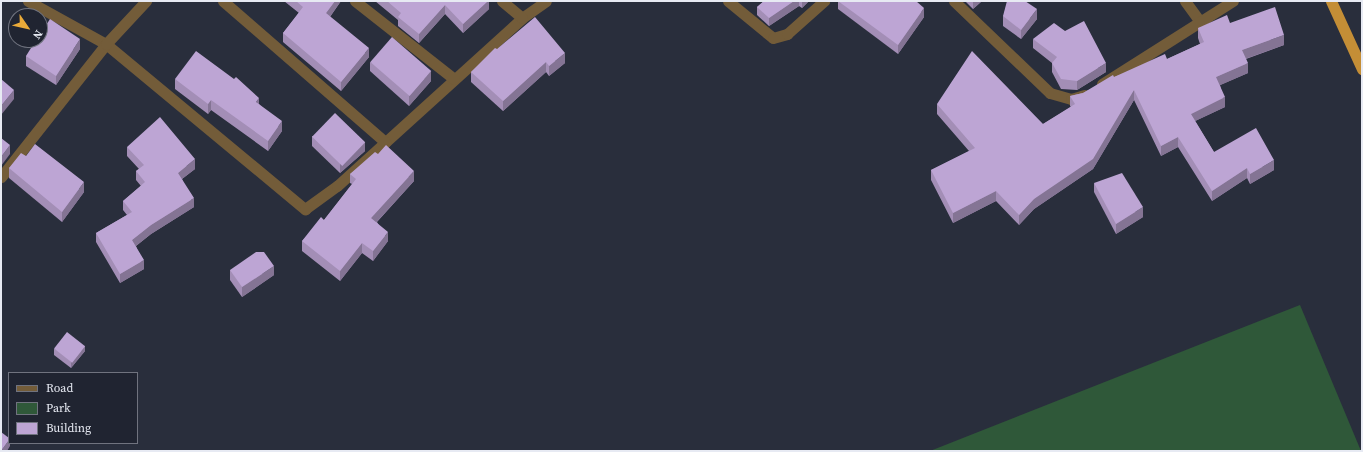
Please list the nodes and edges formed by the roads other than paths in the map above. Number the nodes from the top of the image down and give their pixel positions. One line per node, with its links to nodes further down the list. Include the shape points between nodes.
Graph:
1 (28, 1): 15 (street)
2 (146, 1): 15 (street)
3 (223, 1): 18 (street)
4 (355, 1): 17 (street)
5 (502, 1): 13 (street)
6 (546, 1): 13 (street)
7 (728, 1): 8 (street, via 773,38 787,34)
8 (824, 1)
9 (954, 1): 14 (street, via 1050,92 1071,99 1080,97)
10 (1185, 1): 14 (street)
11 (1233, 1): 14 (street)
12 (1331, 1): 16 (highway)
13 (522, 18): 17 (street)
14 (1200, 22)
15 (106, 44): 18 (street, via 305,209 337,186); 19 (street)
16 (1362, 69)
17 (454, 79): 18 (street)
18 (385, 142)
19 (1, 177)

